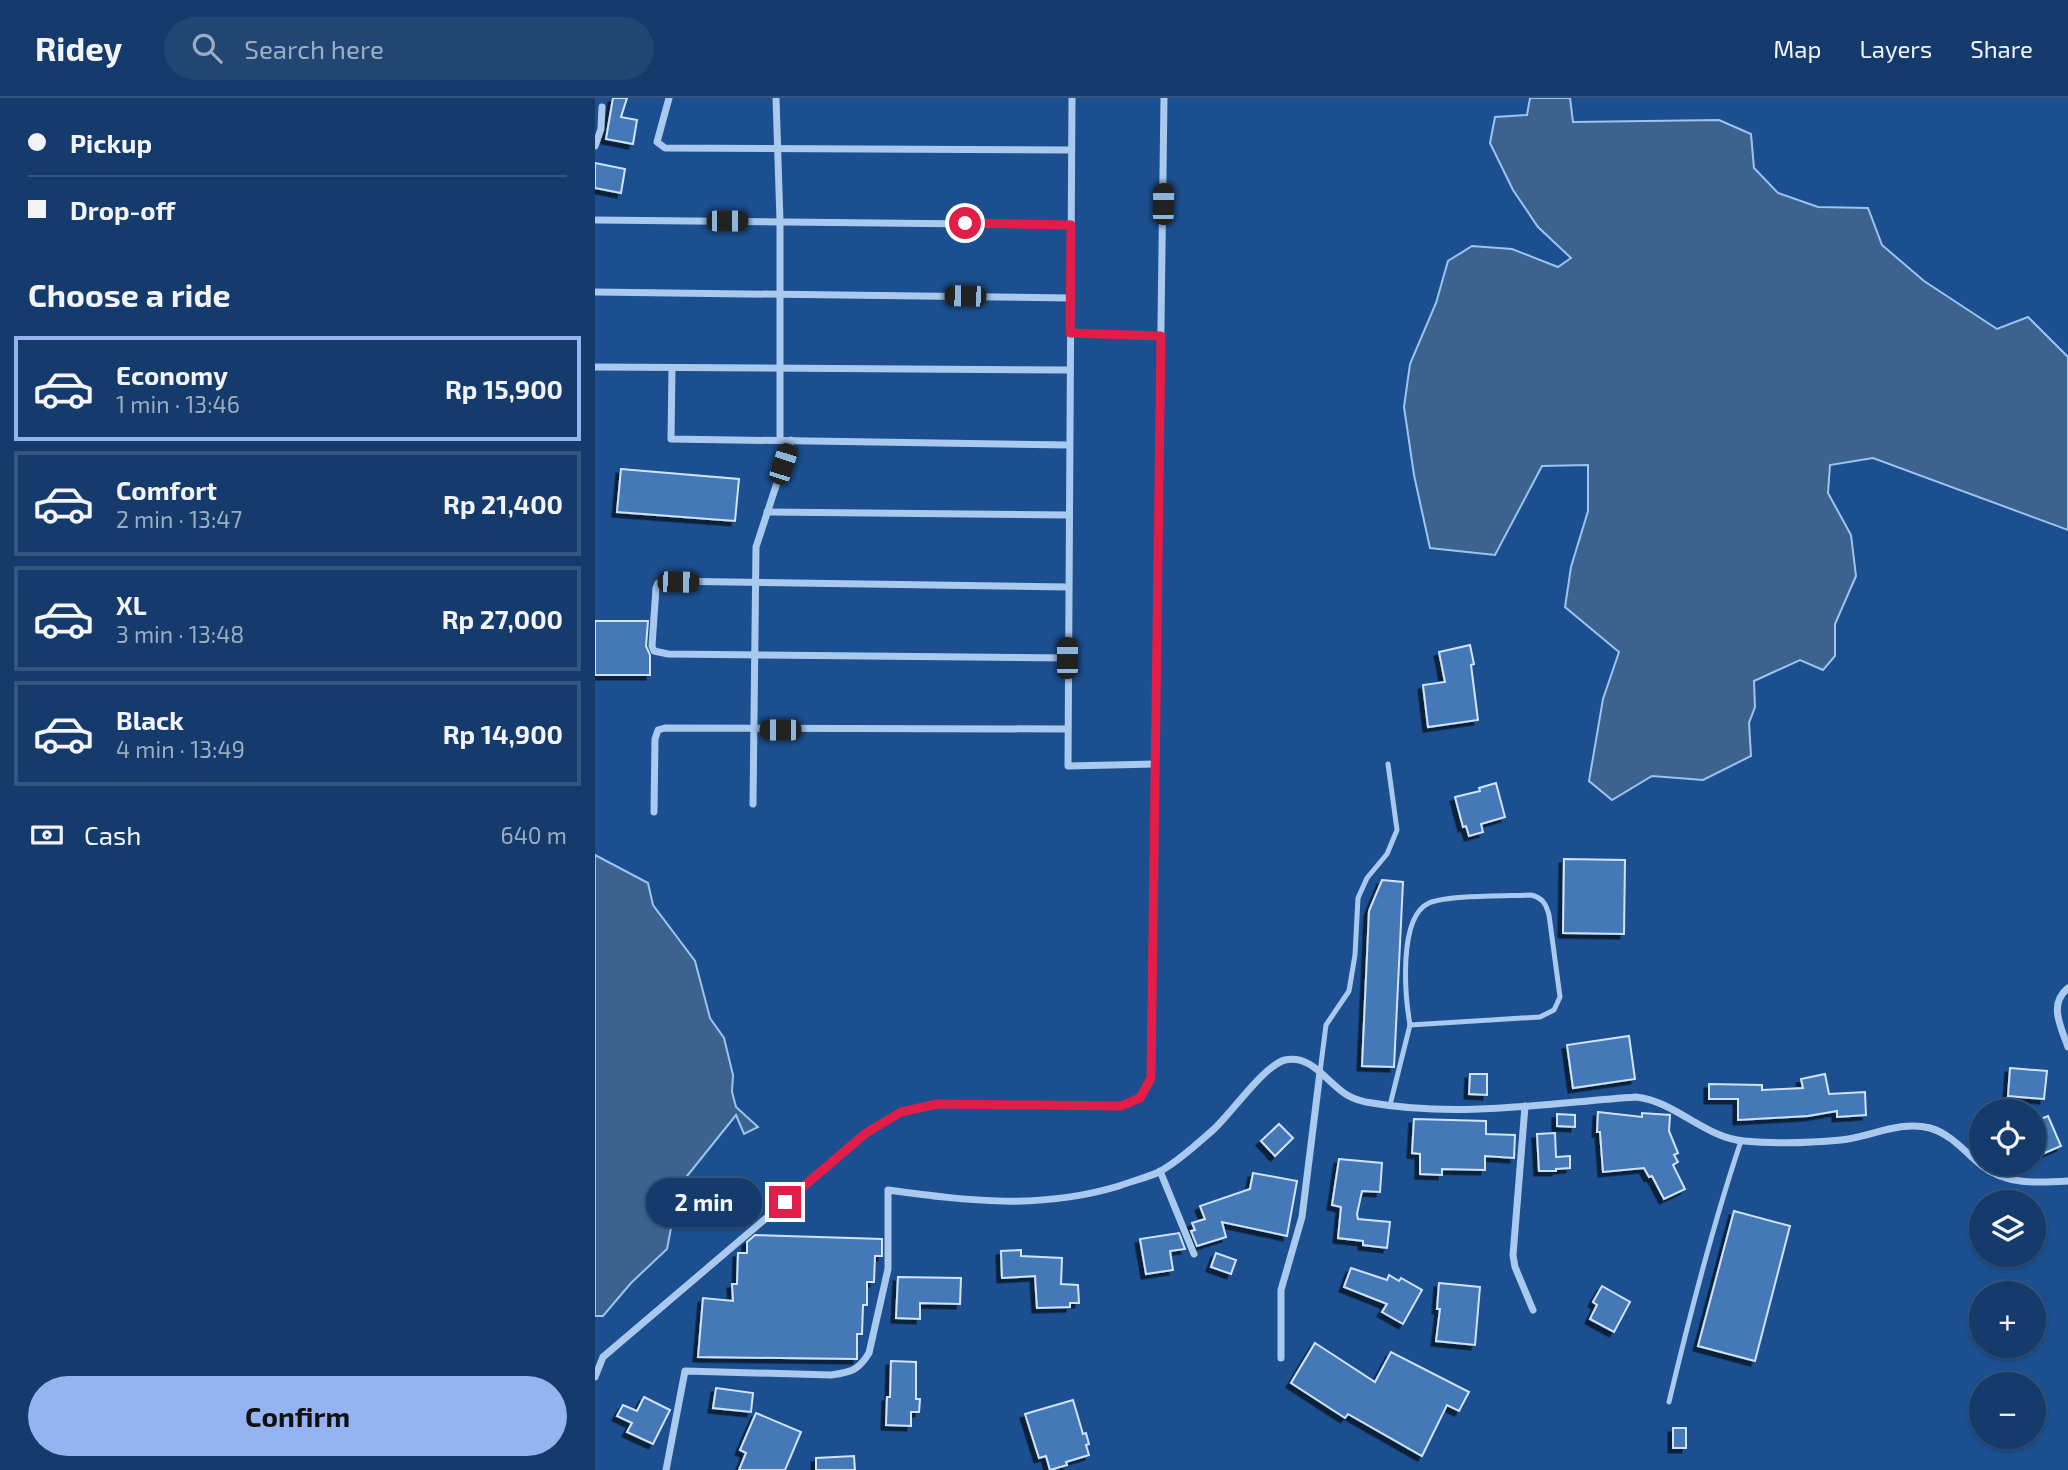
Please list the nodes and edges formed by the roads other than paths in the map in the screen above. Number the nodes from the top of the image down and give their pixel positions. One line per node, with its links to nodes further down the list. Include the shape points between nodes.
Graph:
1 (669, 98): 7 (street, via 657,142 665,148)
2 (776, 98): 7 (street)
3 (1072, 98): 8 (street)
4 (1164, 98): 16 (street)
5 (602, 107): 6 (street)
6 (595, 146)
7 (777, 150): 8 (street); 10 (street)
8 (1071, 150): 11 (street)
9 (595, 220): 10 (street)
10 (780, 221): 11 (street); 13 (street)
11 (1071, 225): 14 (street)
12 (595, 292): 13 (street)
13 (780, 293): 14 (street); 19 (street)
14 (1070, 298): 15 (street)
15 (1070, 333): 16 (street); 20 (street)
16 (1161, 336): 32 (street)
17 (595, 367): 18 (street)
18 (672, 368): 19 (street); 21 (street, via 671,439)
19 (781, 368): 20 (street); 21 (street)
20 (1070, 370): 23 (street)
21 (781, 439): 22 (street)
22 (791, 440): 23 (street); 24 (street)
23 (1069, 445): 25 (street)
24 (767, 512): 25 (street); 26 (street, via 756,547)
25 (1069, 515): 27 (street)
26 (756, 583): 27 (street); 28 (street); 28 (street, via 658,583 652,646 654,651 668,654)
27 (1068, 587): 29 (street)
28 (755, 655): 29 (street); 31 (street)
29 (1067, 658): 30 (street)
30 (1067, 729): 31 (street); 32 (street, via 1068,766)
31 (754, 730): 34 (street); 35 (street, via 658,730)
32 (1155, 764): 48 (street, via 1151,1078 1140,1098 1121,1106 937,1104 901,1112 866,1133 603,1357)
33 (1388, 764): 39 (lane, via 1397,831 1358,898 1349,991 1326,1025)
34 (753, 804)
35 (655, 812)
36 (2068, 988): 38 (street, via 2056,1007)
37 (1410, 1025): 37 (lane, via 1405,978 1408,940 1421,908 1441,900 1540,897 1549,915 1558,968 1560,997 1554,1010 1540,1017); 40 (lane)
38 (2068, 1047)
39 (1319, 1072): 40 (street, via 1347,1095); 43 (street, via 1300,1060 1282,1061 1258,1080 1216,1127); 47 (street, via 1302,1217 1281,1290)
40 (1390, 1105): 41 (street, via 1437,1109)
41 (1525, 1106): 42 (street, via 1644,1098); 46 (street, via 1513,1255)
42 (1741, 1141): 44 (street, via 1840,1140 1906,1126 1928,1127 1947,1136 2001,1178); 49 (lane, via 1719,1207)
43 (1160, 1171): 45 (street); 50 (street, via 1097,1192 1050,1200 991,1202 888,1190 888,1269 869,1353 862,1365 831,1375 685,1371)
44 (2068, 1181)
45 (1193, 1254)
46 (1533, 1310)
47 (1281, 1358)
48 (595, 1377)
49 (1669, 1402)
50 (666, 1470)

